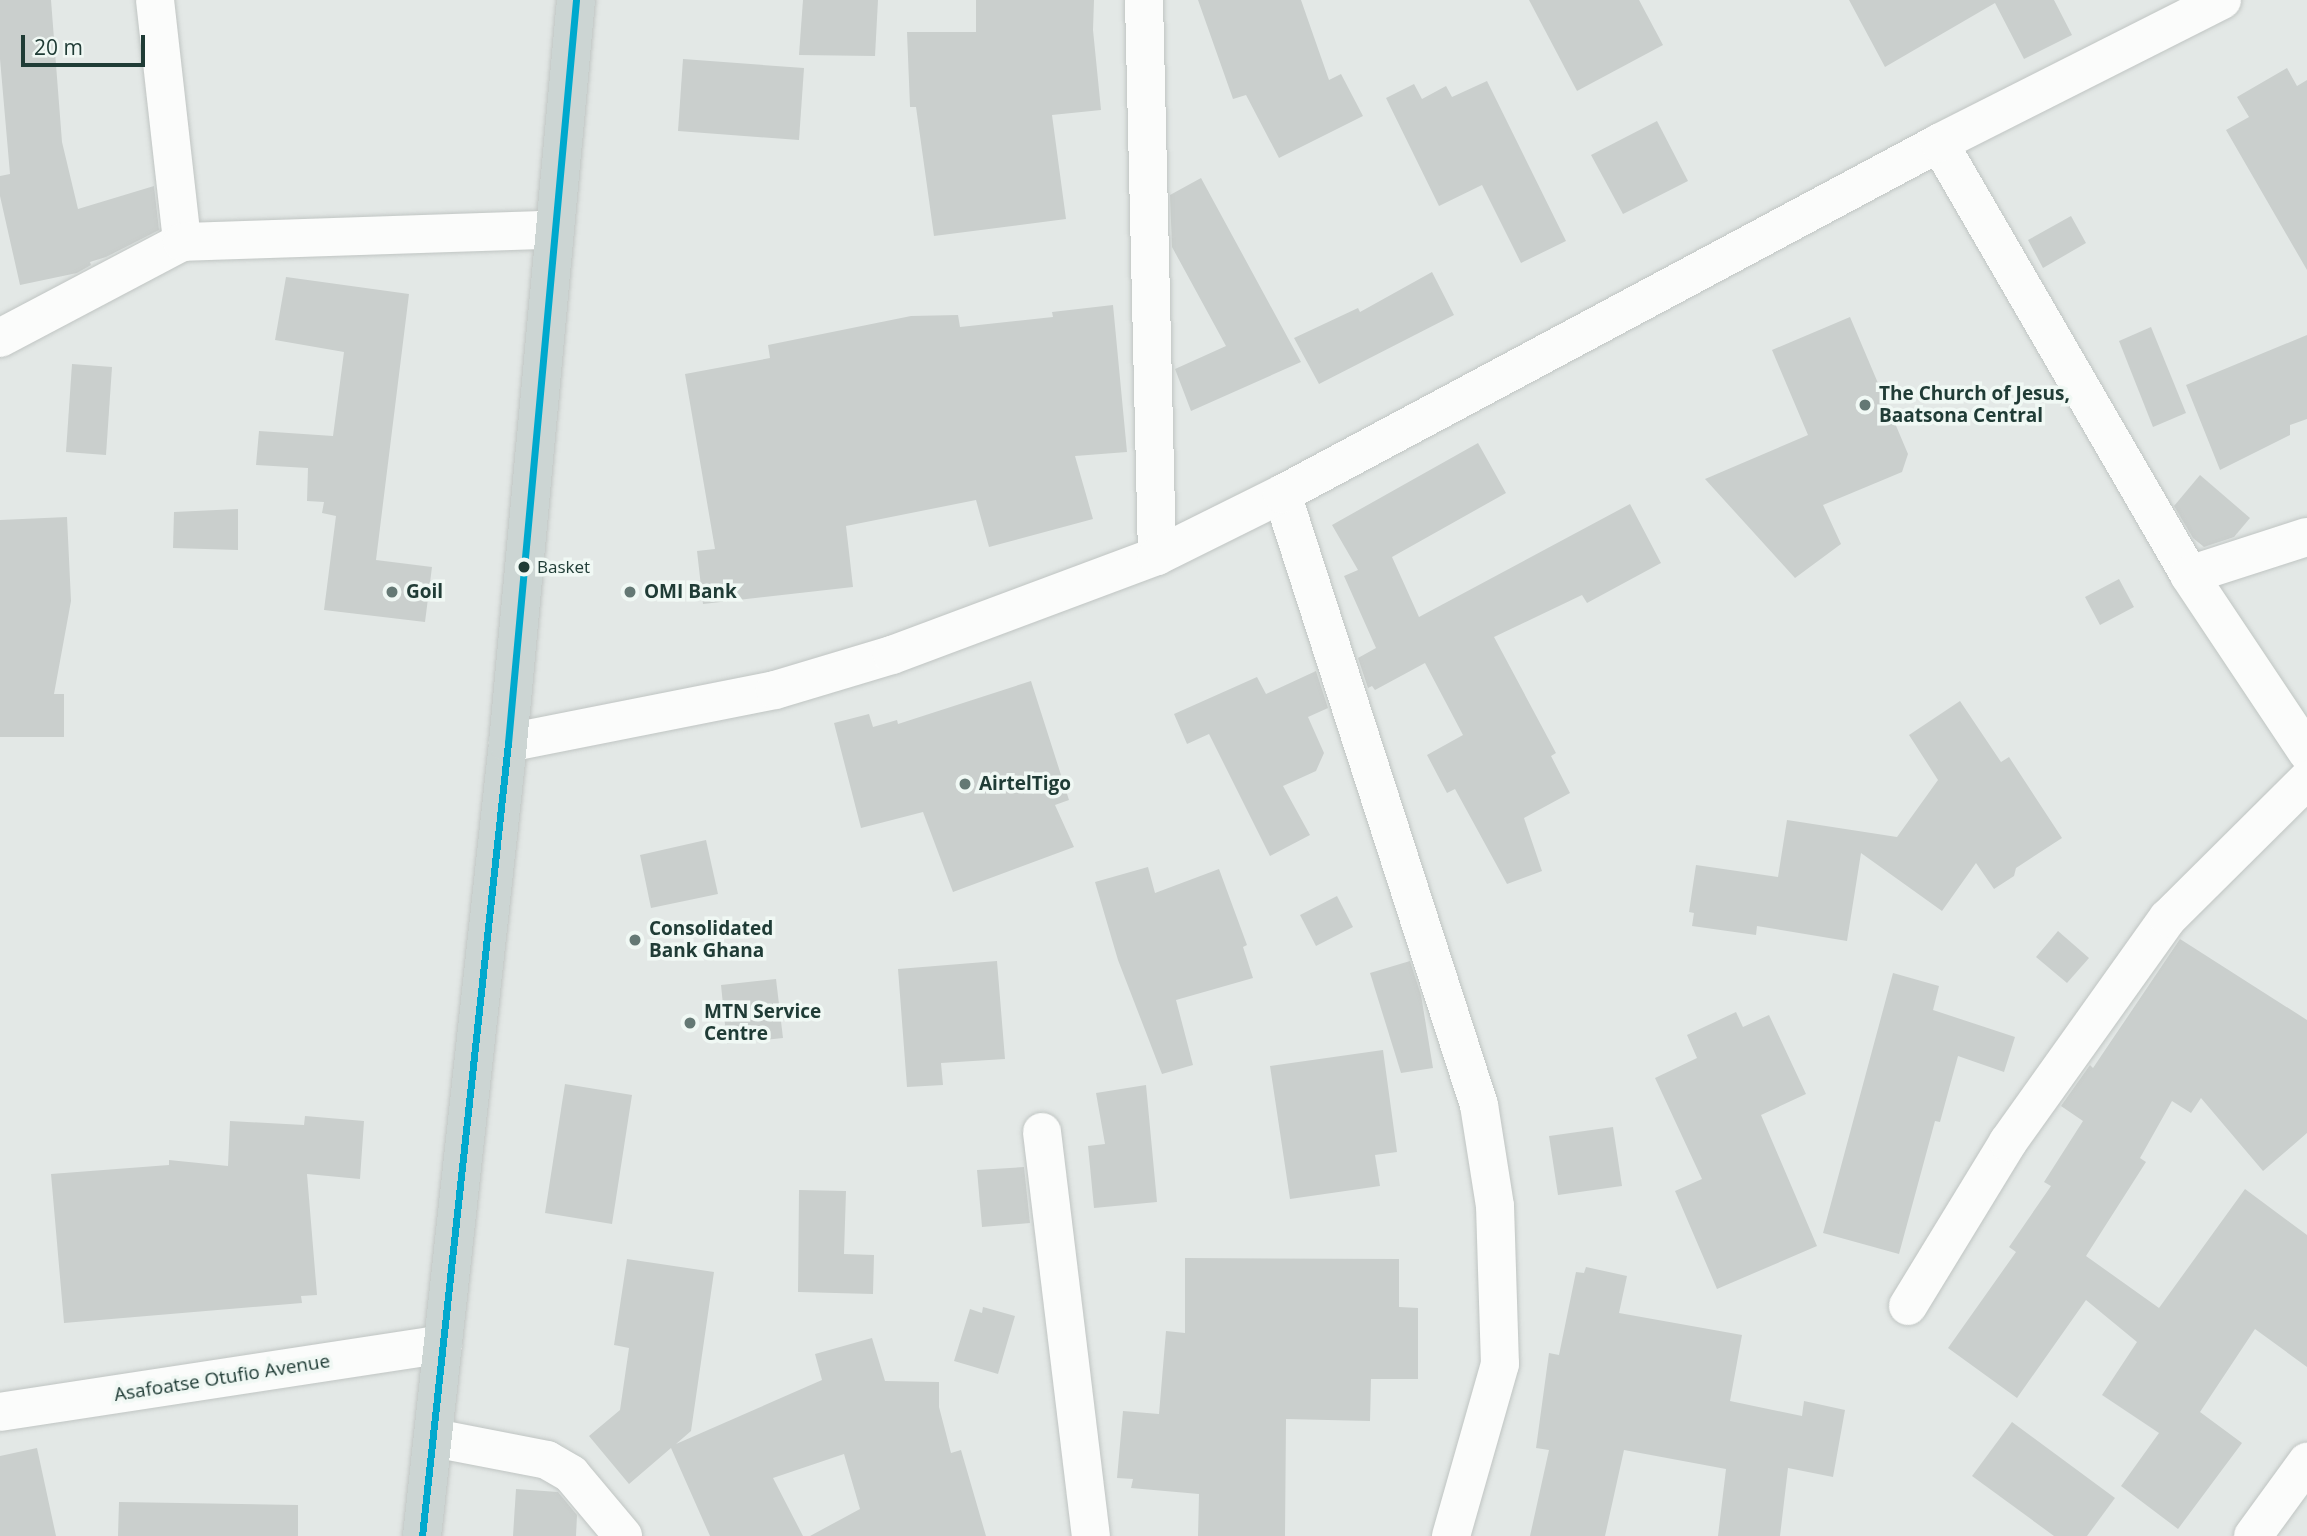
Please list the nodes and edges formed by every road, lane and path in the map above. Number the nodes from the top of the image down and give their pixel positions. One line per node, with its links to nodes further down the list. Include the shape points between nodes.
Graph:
1 (155, 0): 7 (street)
2 (576, 0): 6 (main road)
3 (1144, 0): 11 (street)
4 (2222, 0): 5 (street)
5 (1940, 143): 9 (street); 12 (street)
6 (553, 230): 7 (street); 13 (main road)
7 (182, 242): 8 (street)
8 (0, 338)
9 (1282, 494): 11 (street); 26 (street, via 1479,1105 1495,1206 1500,1364)
10 (2307, 537): 12 (street)
11 (1157, 556): 13 (street, via 892,655 775,690)
12 (2189, 575): 14 (street)
13 (508, 743): 18 (main road)
14 (2307, 752)
15 (2307, 780): 17 (street, via 2168,918 2008,1142)
16 (1042, 1132): 25 (street)
17 (1908, 1306)
18 (443, 1344): 19 (street, Asafoatse Otufio Avenue); 20 (main road)
19 (0, 1412)
20 (434, 1438): 23 (main road); 24 (street, via 547,1460 571,1474)
21 (2307, 1462): 22 (street)
22 (2255, 1535)
23 (422, 1536)
24 (623, 1536)
25 (1091, 1536)
26 (1451, 1536)

